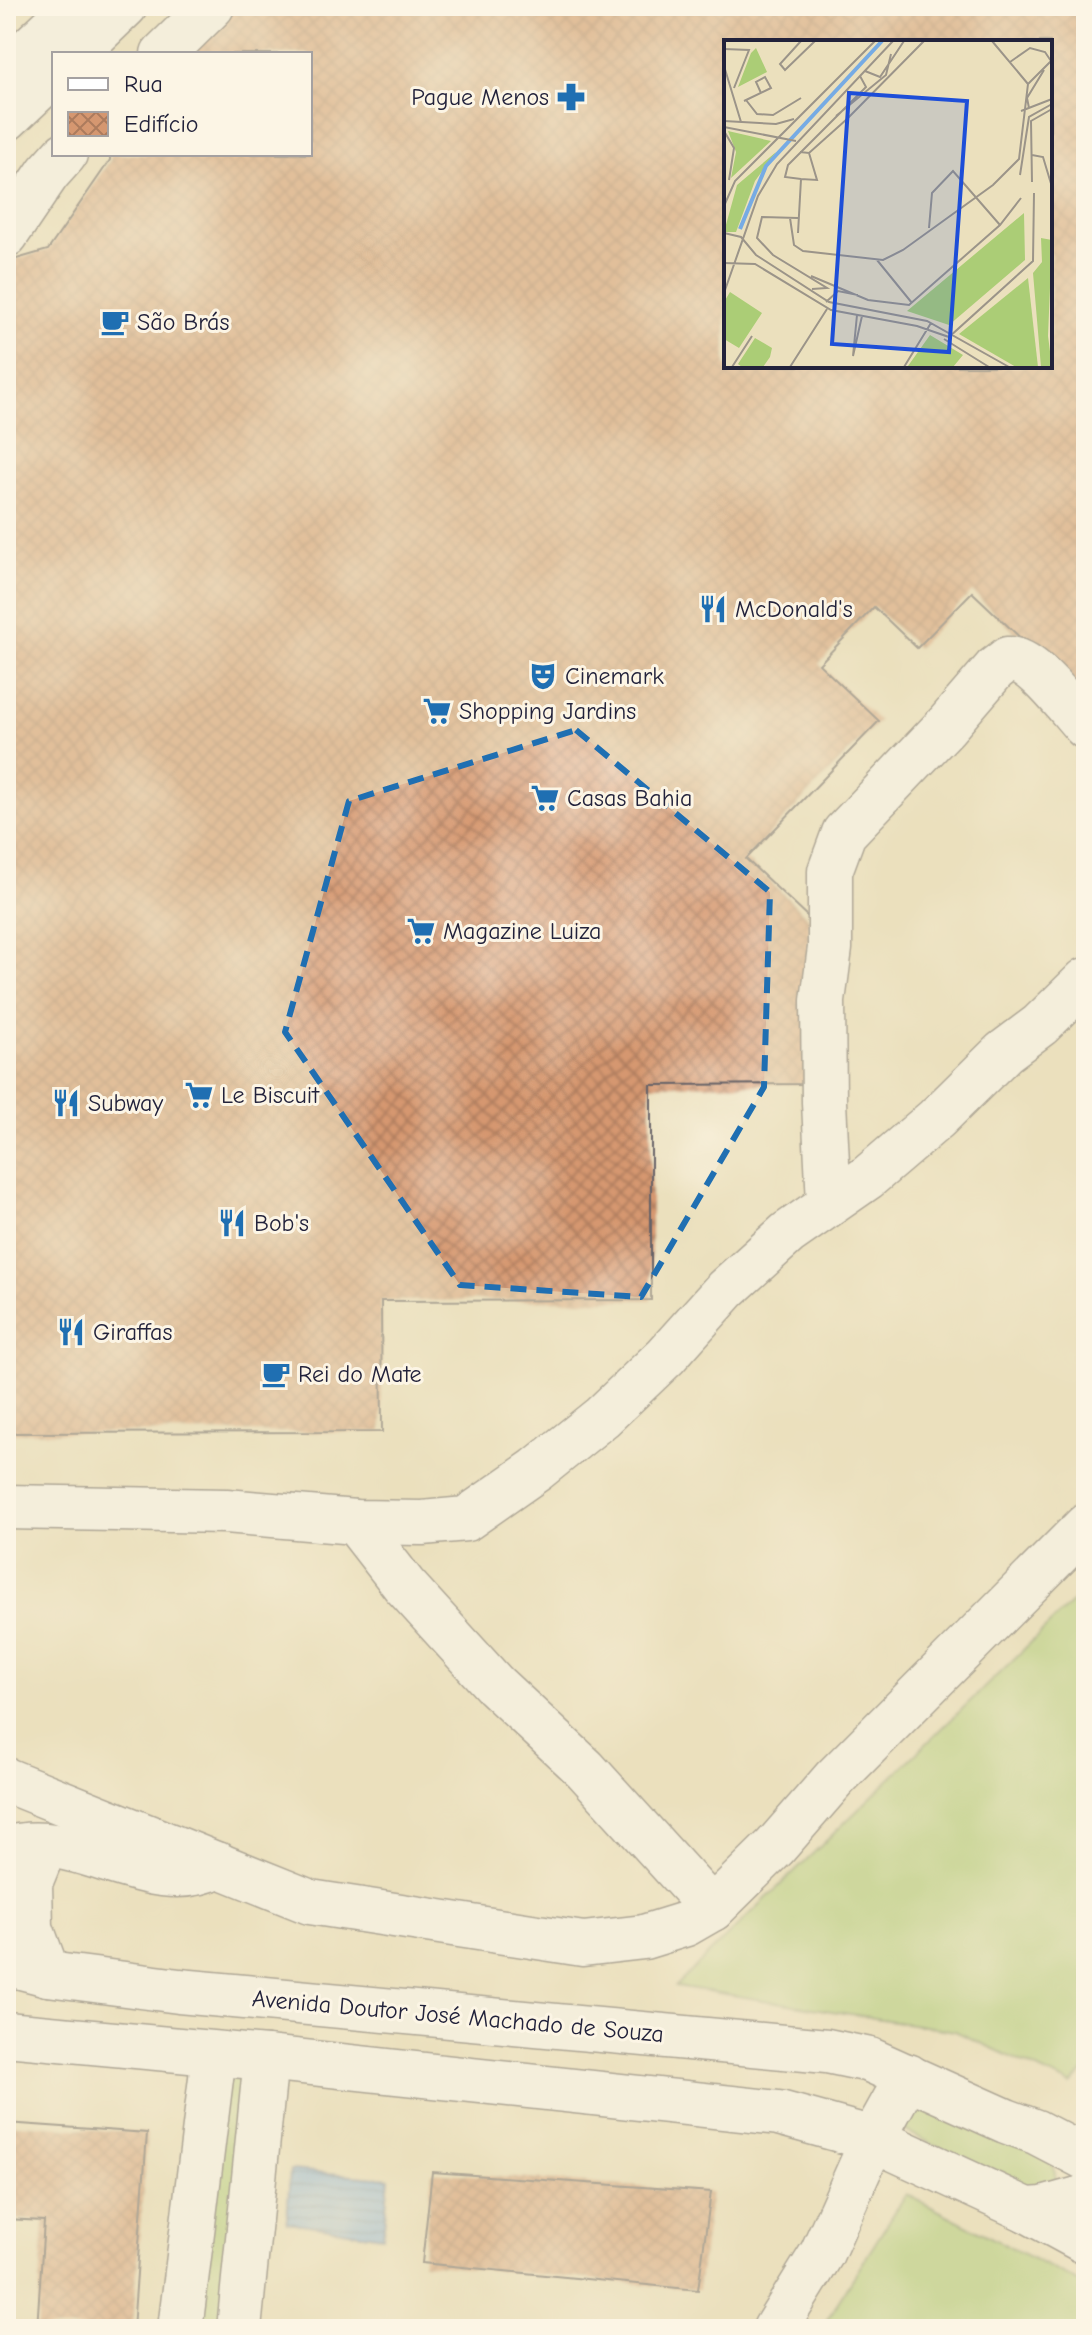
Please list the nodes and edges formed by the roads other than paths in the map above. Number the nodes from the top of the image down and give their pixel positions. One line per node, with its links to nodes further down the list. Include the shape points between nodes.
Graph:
1 (75, 6): 8 (street)
2 (125, 6): 5 (street)
3 (154, 6): 6 (street)
4 (212, 6): 7 (street)
5 (77, 52)
6 (109, 52)
7 (165, 52)
8 (6, 71)
9 (52, 76): 10 (street)
10 (6, 119)
11 (56, 160): 12 (street)
12 (6, 235)
13 (1086, 727): 15 (street, via 1034,670 1017,658 1008,659 844,833 830,871 830,948 823,1001)
14 (1086, 980): 15 (street, via 936,1119)
15 (829, 1203): 17 (street, via 726,1289 602,1417 466,1519)
16 (6, 1507): 17 (street, via 226,1511)
17 (355, 1522): 22 (street, via 495,1685 585,1769)
18 (1086, 1526): 22 (street)
19 (6, 1780): 21 (street)
20 (26, 1847): 21 (street, via 61,1847 153,1873 192,1877); 24 (street, via 31,1928)
21 (221, 1864): 22 (street, via 310,1902 583,1944 644,1937)
22 (712, 1909)
23 (6, 1963): 24 (street, Avenida Doutor José Machado de Souza)
24 (48, 1974): 28 (street, Avenida Doutor José Machado de Souza, via 802,2048 870,2060)
25 (6, 2034): 26 (street)
26 (214, 2054): 27 (street); 34 (street)
27 (266, 2058): 29 (street, via 735,2107 779,2113); 35 (street)
28 (908, 2076): 29 (street); 30 (street, Avenida Doutor José Machado de Souza)
29 (873, 2139): 32 (street); 36 (street, via 822,2253)
30 (1075, 2152)
31 (1086, 2197): 32 (street)
32 (1027, 2210): 33 (street)
33 (1086, 2242)
34 (180, 2329)
35 (239, 2329)
36 (775, 2329)

